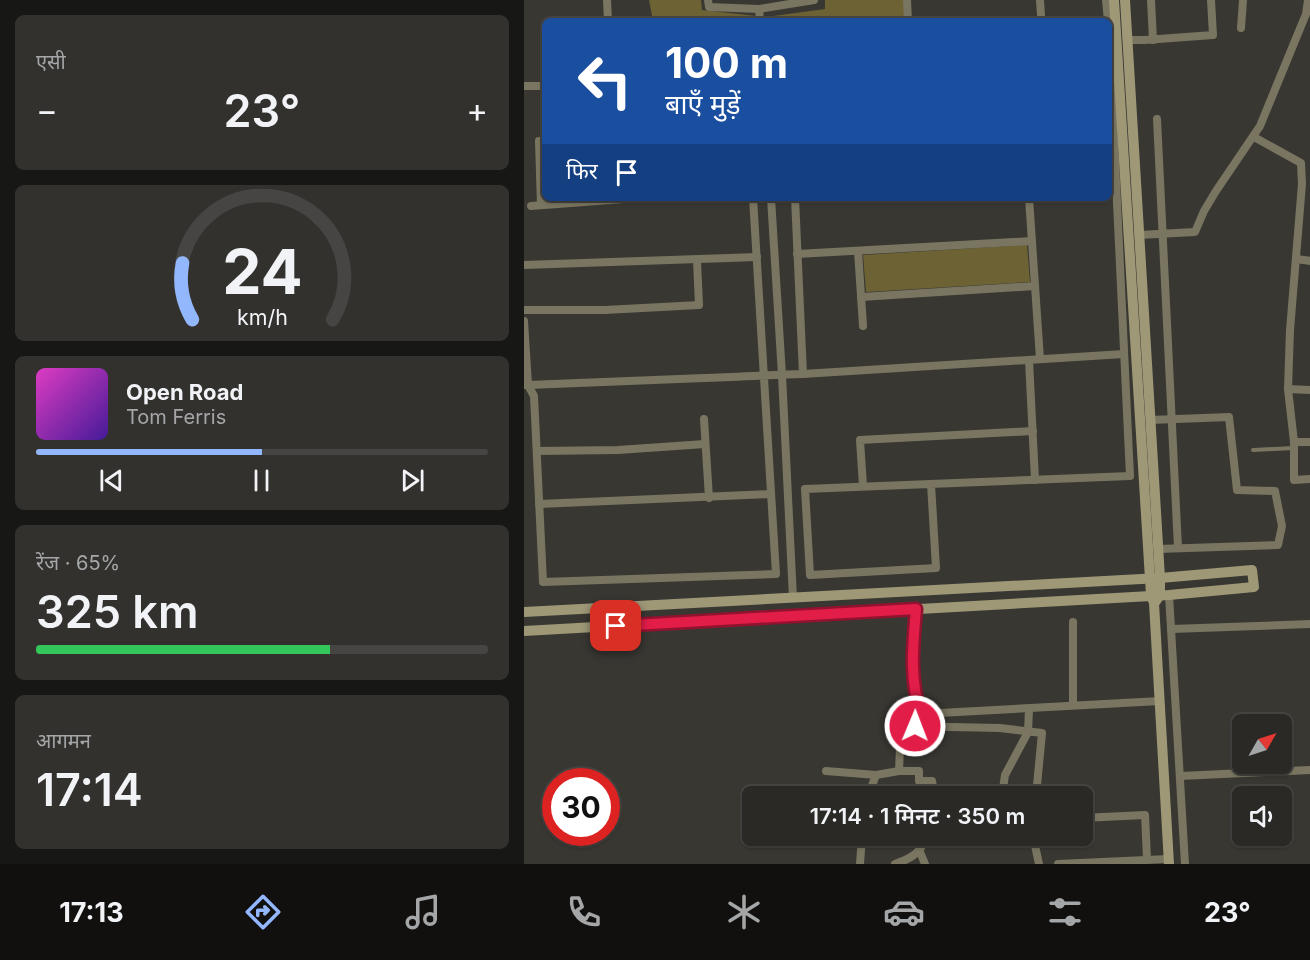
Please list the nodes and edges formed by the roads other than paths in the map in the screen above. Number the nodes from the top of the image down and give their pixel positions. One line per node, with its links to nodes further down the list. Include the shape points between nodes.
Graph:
1 (607, 0): 15 (street)
2 (708, 0): 13 (street, via 709,7)
3 (814, 0): 13 (street)
4 (907, 0): 17 (street)
5 (1040, 0): 14 (street)
6 (1106, 0): 18 (street)
7 (1114, 0): 78 (street)
8 (1125, 0): 20 (street)
9 (1151, 0): 21 (street)
10 (1211, 0): 21 (street, via 1212,35)
11 (1243, 0): 19 (street)
12 (1308, 0): 26 (street, via 1306,14)
13 (759, 9): 16 (street)
14 (1041, 15)
15 (608, 18)
16 (760, 18)
17 (908, 18)
18 (1108, 18)
19 (1241, 28)
20 (1127, 40): 21 (street); 36 (street)
21 (1153, 40)
22 (524, 86): 23 (street)
23 (542, 86)
24 (1157, 119): 37 (street)
25 (1112, 135): 28 (street)
26 (1254, 137): 37 (street, via 1210,201 1195,232); 42 (street, via 1301,163)
27 (539, 141): 34 (street)
28 (1113, 173): 51 (street)
29 (586, 201): 34 (street)
30 (753, 201): 41 (street)
31 (771, 201): 55 (street)
32 (795, 201): 40 (street)
33 (1029, 201): 38 (street)
34 (541, 205): 35 (street)
35 (531, 206)
36 (1139, 235): 37 (street); 62 (street)
37 (1162, 235): 61 (street)
38 (1032, 241): 39 (street); 46 (street)
39 (858, 250): 40 (street); 47 (street)
40 (797, 254): 54 (street)
41 (757, 257): 43 (street); 56 (street)
42 (1296, 259): 44 (street); 58 (street)
43 (697, 261): 45 (street); 48 (street, via 699,305)
44 (1310, 261)
45 (524, 265)
46 (1035, 286): 47 (street); 52 (street)
47 (861, 297): 50 (street)
48 (524, 310)
49 (524, 321): 57 (street)
50 (863, 327)
51 (1124, 354): 52 (street); 70 (street, via 1130,476)
52 (1040, 359): 53 (street)
53 (1029, 360): 54 (street); 63 (street)
54 (803, 374): 55 (street)
55 (782, 375): 56 (street); 80 (street)
56 (764, 376): 57 (street); 73 (street)
57 (526, 385): 68 (street, via 534,396)
58 (1288, 389): 59 (street); 66 (street)
59 (1310, 390)
60 (704, 419): 65 (street)
61 (1172, 419): 62 (street); 76 (street); 76 (street, via 1229,417 1237,490 1275,491 1283,526 1278,545)
62 (1150, 420): 77 (street)
63 (1033, 431): 70 (street); 72 (street, via 860,440)
64 (1310, 442): 66 (street)
65 (705, 444): 68 (street); 74 (street)
66 (1294, 445): 67 (lane); 69 (street, via 1294,480)
67 (1253, 450)
68 (536, 451): 75 (street)
69 (1310, 479)
70 (1035, 480): 71 (street)
71 (931, 484): 72 (street); 72 (street, via 936,568 810,575 805,489)
72 (863, 486)
73 (771, 494): 74 (street); 75 (street, via 776,574 543,582)
74 (709, 498): 75 (street)
75 (539, 504)
76 (1178, 548): 77 (street)
77 (1158, 549): 78 (street)
78 (1155, 579): 79 (street); 79 (street, via 1252,570 1254,587); 80 (street)
79 (1159, 597): 81 (street); 85 (street); 87 (street)
80 (793, 598): 82 (street)
81 (916, 609): 86 (street); 90 (street, via 915,696)
82 (524, 612)
83 (1073, 622): 88 (street)
84 (1310, 624): 85 (street)
85 (1171, 629): 97 (street)
86 (524, 631)
87 (1160, 700): 88 (street); 108 (street)
88 (1073, 704): 89 (street)
89 (1029, 709): 90 (street); 92 (street)
90 (921, 714): 91 (street)
91 (915, 726): 92 (street); 95 (street, via 901,726)
92 (1028, 732): 100 (street, via 1005,775); 101 (street, via 1042,733)
93 (1310, 770): 97 (street)
94 (826, 771): 96 (street)
95 (899, 771): 96 (street); 99 (street, via 918,771 919,781 932,781)
96 (876, 775): 98 (street)
97 (1180, 776): 115 (street)
98 (872, 786)
99 (933, 786)
100 (1003, 786)
101 (1037, 786)
102 (1093, 817): 107 (street, via 1145,815)
103 (861, 846): 110 (street)
104 (923, 846): 106 (street)
105 (1035, 846): 113 (street)
106 (920, 852): 111 (street); 112 (street)
107 (1147, 859): 108 (street); 109 (street)
108 (1168, 861)
109 (1100, 863): 114 (street)
110 (860, 864)
111 (895, 864)
112 (924, 864)
113 (1039, 864)
114 (1058, 864)
115 (1185, 864)

